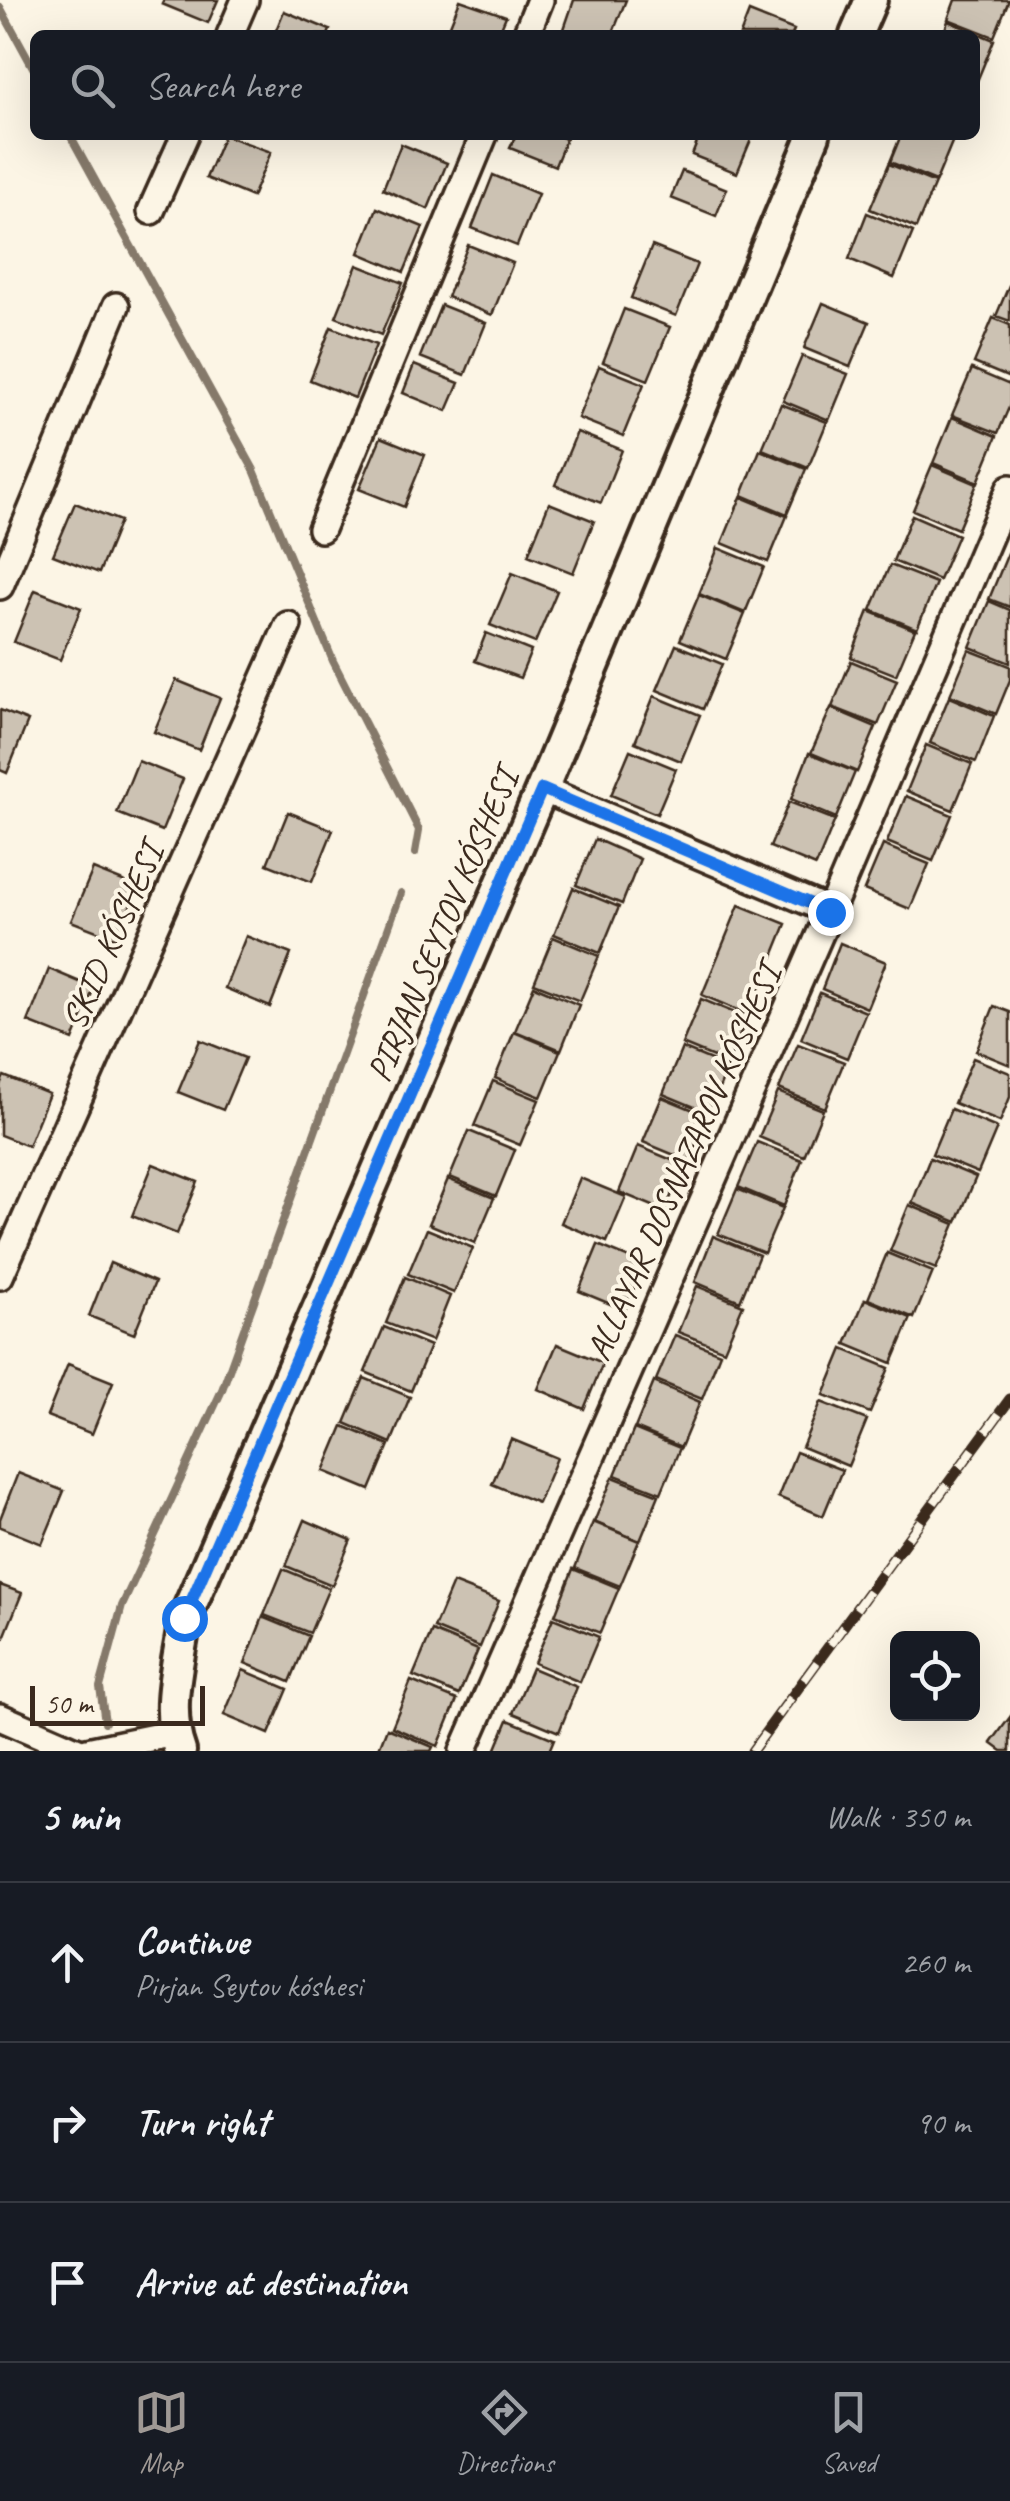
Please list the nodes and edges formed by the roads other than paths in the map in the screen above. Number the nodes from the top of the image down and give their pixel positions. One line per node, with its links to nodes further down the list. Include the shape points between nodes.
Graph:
1 (245, 0): 4 (street)
2 (540, 0): 5 (street)
3 (870, 0): 6 (main road)
4 (232, 30)
5 (528, 30)
6 (858, 30)
7 (183, 140): 10 (street)
8 (482, 140): 13 (street)
9 (812, 140): 16 (main road, PIRJAN SEYTOV KÓSHESI)
10 (152, 211)
11 (116, 306): 14 (street)
12 (1010, 488): 17 (street, ALLAYAR DOSNAZAROV KÓSHESI)
13 (322, 529)
14 (0, 586)
15 (288, 625): 18 (street, SKID KÓSHESI)
16 (542, 789): 17 (street); 20 (main road, PIRJAN SEYTOV KÓSHESI, via 184,1618 173,1704)
17 (830, 912): 23 (street, ALLAYAR DOSNAZAROV KÓSHESI)
18 (0, 1276)
19 (0, 1717): 21 (street)
20 (177, 1742): 22 (street)
21 (78, 1751)
22 (87, 1751)
23 (464, 1751)

